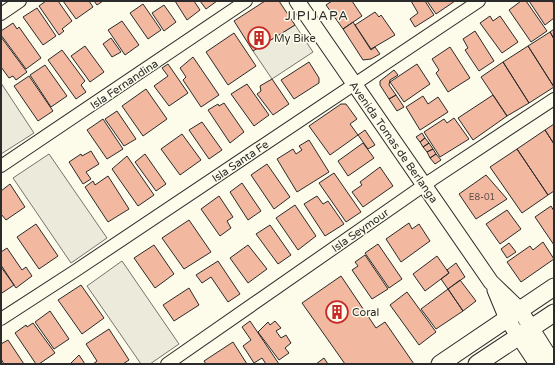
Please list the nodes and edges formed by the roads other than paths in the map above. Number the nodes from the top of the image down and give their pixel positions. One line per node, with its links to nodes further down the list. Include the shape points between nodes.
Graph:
1 (20, 1): 5 (street)
2 (246, 1): 8 (street, Isla Fernandina)
3 (297, 1): 6 (street, Avenida Tomas de Berlanga)
4 (479, 1): 6 (street, Isla Santa Fe)
5 (1, 14)
6 (354, 85): 9 (street, Avenida Tomas de Berlanga); 13 (street, Isla Santa Fe)
7 (554, 99): 9 (street, Isla Seymour)
8 (1, 166)
9 (424, 186): 12 (street, Avenida Tomas de Berlanga); 15 (street, Isla Seymour)
10 (554, 287): 12 (main road)
11 (554, 313): 14 (main road)
12 (513, 314): 14 (street, Avenida Tomas de Berlanga); 16 (main road)
13 (1, 319)
14 (524, 332): 17 (main road); 18 (street, Avenida Tomas de Berlanga); 19 (street, Avenida Tomas de Berlanga)
15 (167, 364)
16 (440, 364)
17 (477, 364)
18 (537, 364)
19 (554, 364)

